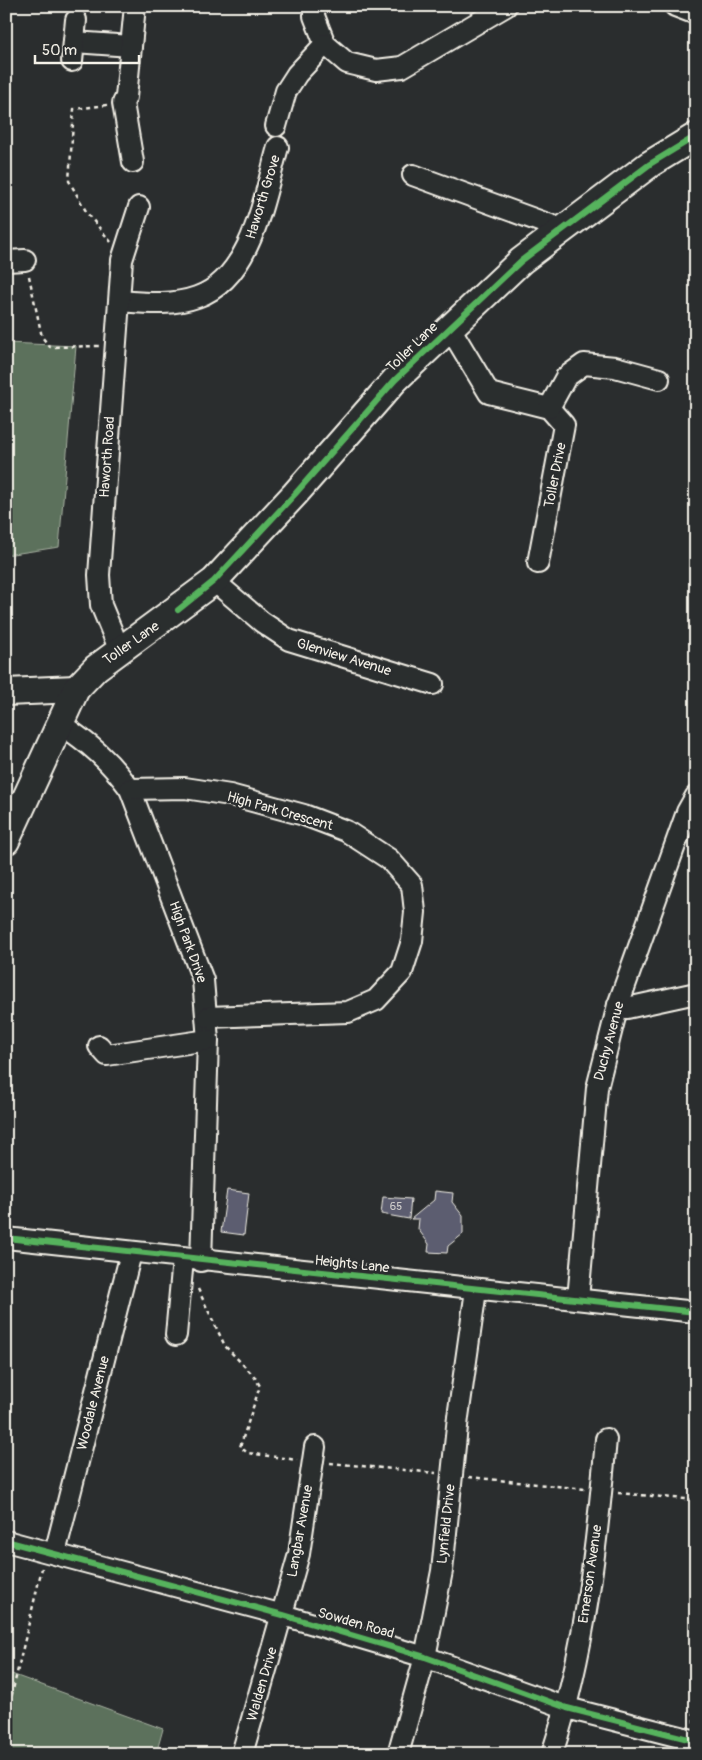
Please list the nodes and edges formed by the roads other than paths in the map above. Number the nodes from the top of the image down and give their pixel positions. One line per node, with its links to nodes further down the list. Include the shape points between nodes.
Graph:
1 (135, 6): 8 (street)
2 (314, 6): 7 (street, via 314,16)
3 (506, 6): 7 (street, via 402,67 376,70 348,64)
4 (675, 6): 5 (street)
5 (696, 14)
6 (76, 20): 8 (street, via 73,52)
7 (325, 44): 9 (street, via 286,91)
8 (131, 46): 12 (street, via 125,100)
9 (276, 126)
10 (696, 136): 15 (main road, Toller Lane, via 650,164)
11 (278, 147): 16 (street, Haworth Grove, via 252,239 229,274 198,297 167,303)
12 (133, 162)
13 (414, 175): 15 (street)
14 (139, 207): 16 (street, Haworth Road, via 122,260)
15 (564, 230): 17 (main road, Toller Lane, via 520,261)
16 (120, 301): 22 (street, Haworth Road, via 100,575 101,605)
17 (450, 328): 19 (street, via 490,393); 21 (main road, Toller Lane, via 396,380)
18 (660, 379): 19 (street, via 615,367 584,364 566,377)
19 (549, 408): 20 (street, Toller Drive, via 564,425)
20 (538, 563)
21 (214, 581): 22 (main road, Toller Lane); 23 (street, Glenview Avenue, via 262,622 289,640)
22 (120, 651): 24 (main road, Toller Lane)
23 (433, 684)
24 (76, 688): 25 (main road); 26 (main road)
25 (6, 692)
26 (59, 723): 27 (street, High Park Drive, via 113,765); 29 (main road)
27 (130, 789): 32 (street, High Park Drive, via 203,980); 32 (street, High Park Crescent, via 184,788 230,795 304,815 346,832 389,859 412,885 415,912 412,940 402,972 376,1000 348,1012)
28 (696, 796): 31 (street, Duchy Avenue, via 687,812)
29 (6, 841)
30 (696, 993): 31 (street, via 627,1008)
31 (618, 1005): 39 (street, Duchy Avenue, via 597,1088)
32 (208, 1017): 33 (street, High Park Drive)
33 (208, 1040): 34 (street, via 107,1055); 37 (street, High Park Drive)
34 (99, 1046)
35 (6, 1238): 36 (street, Heights Lane)
36 (131, 1253): 37 (street, Heights Lane); 45 (street, Woodale Avenue)
37 (192, 1260): 38 (street, Heights Lane); 41 (street, High Park Drive)
38 (476, 1290): 39 (street, Heights Lane); 47 (street, Lynfield Drive, via 442,1571)
39 (578, 1300): 40 (street, Heights Lane)
40 (696, 1312)
41 (176, 1336)
42 (606, 1439): 48 (street, Emerson Avenue, via 581,1646)
43 (314, 1454): 46 (street, Langbar Avenue, via 298,1554)
44 (6, 1541): 45 (street, Sowden Road)
45 (51, 1552): 46 (street, Sowden Road)
46 (283, 1615): 47 (street, Sowden Road); 50 (street, Walden Drive)
47 (425, 1657): 48 (street, Sowden Road); 51 (street, Lynfield Drive)
48 (566, 1708): 49 (street, Sowden Road); 52 (street, Emerson Avenue)
49 (695, 1741)
50 (242, 1754)
51 (398, 1754)
52 (552, 1754)

